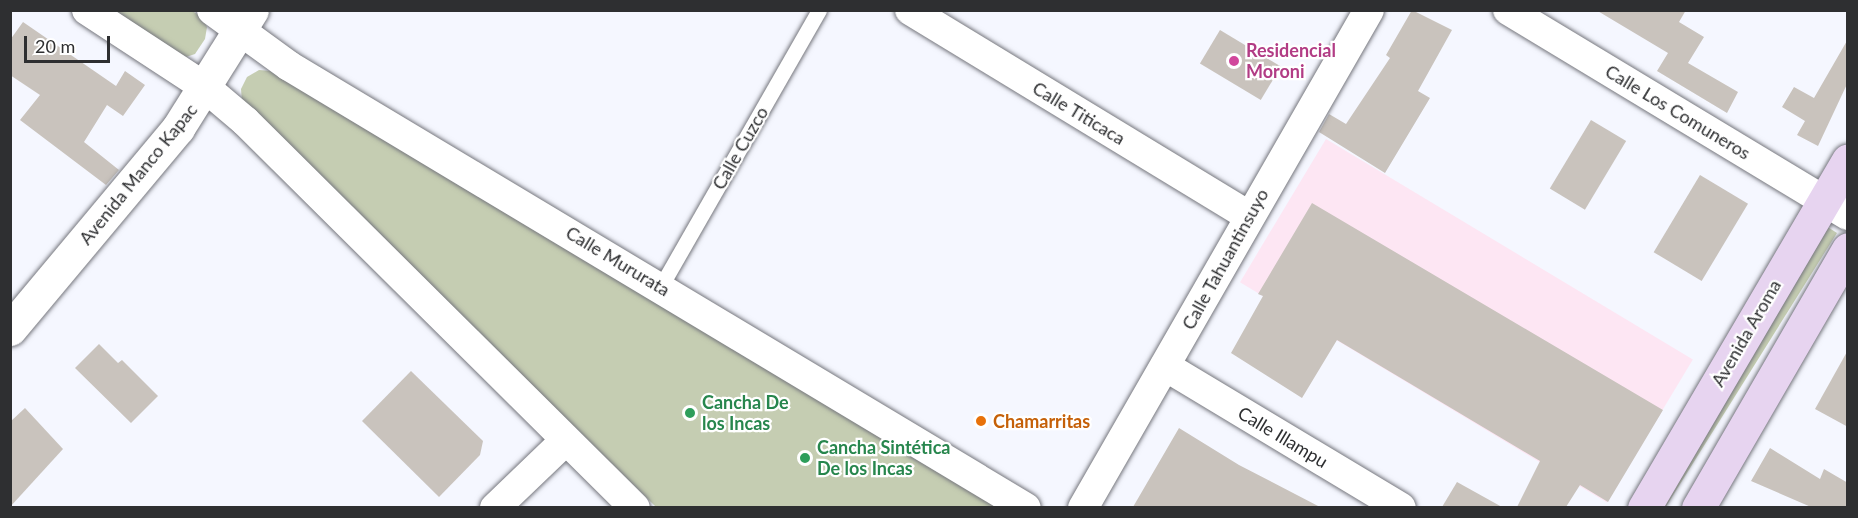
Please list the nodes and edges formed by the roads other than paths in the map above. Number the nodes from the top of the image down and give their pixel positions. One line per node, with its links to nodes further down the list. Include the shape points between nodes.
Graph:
1 (87, 10): 8 (street)
2 (212, 10): 7 (street, Calle Mururata)
3 (819, 10): 13 (lane, Calle Cuzco)
4 (910, 10): 11 (street, Calle Titicaca)
5 (1369, 10): 11 (street, Calle Tahuantinsuyo)
6 (1508, 10): 10 (street, Calle Los Comuneros)
7 (247, 20): 8 (street, Avenida Manco Kapac); 13 (street, Calle Mururata, via 289,66)
8 (206, 88): 14 (street, Avenida Manco Kapac, via 178,128); 16 (street, via 245,121)
9 (1848, 160): 10 (main road, Avenida Aroma)
10 (1835, 207): 22 (main road, Avenida Aroma)
11 (1249, 216): 15 (street, Calle Tahuantinsuyo)
12 (1848, 249): 23 (main road)
13 (661, 286): 19 (street, Calle Mururata)
14 (10, 329)
15 (1165, 366): 20 (street, Calle Tahuantinsuyo); 21 (street, Calle Illampu)
16 (566, 440): 17 (street); 18 (street)
17 (495, 507)
18 (635, 507)
19 (1026, 507)
20 (1083, 507)
21 (1401, 507)
22 (1644, 507)
23 (1698, 507)

